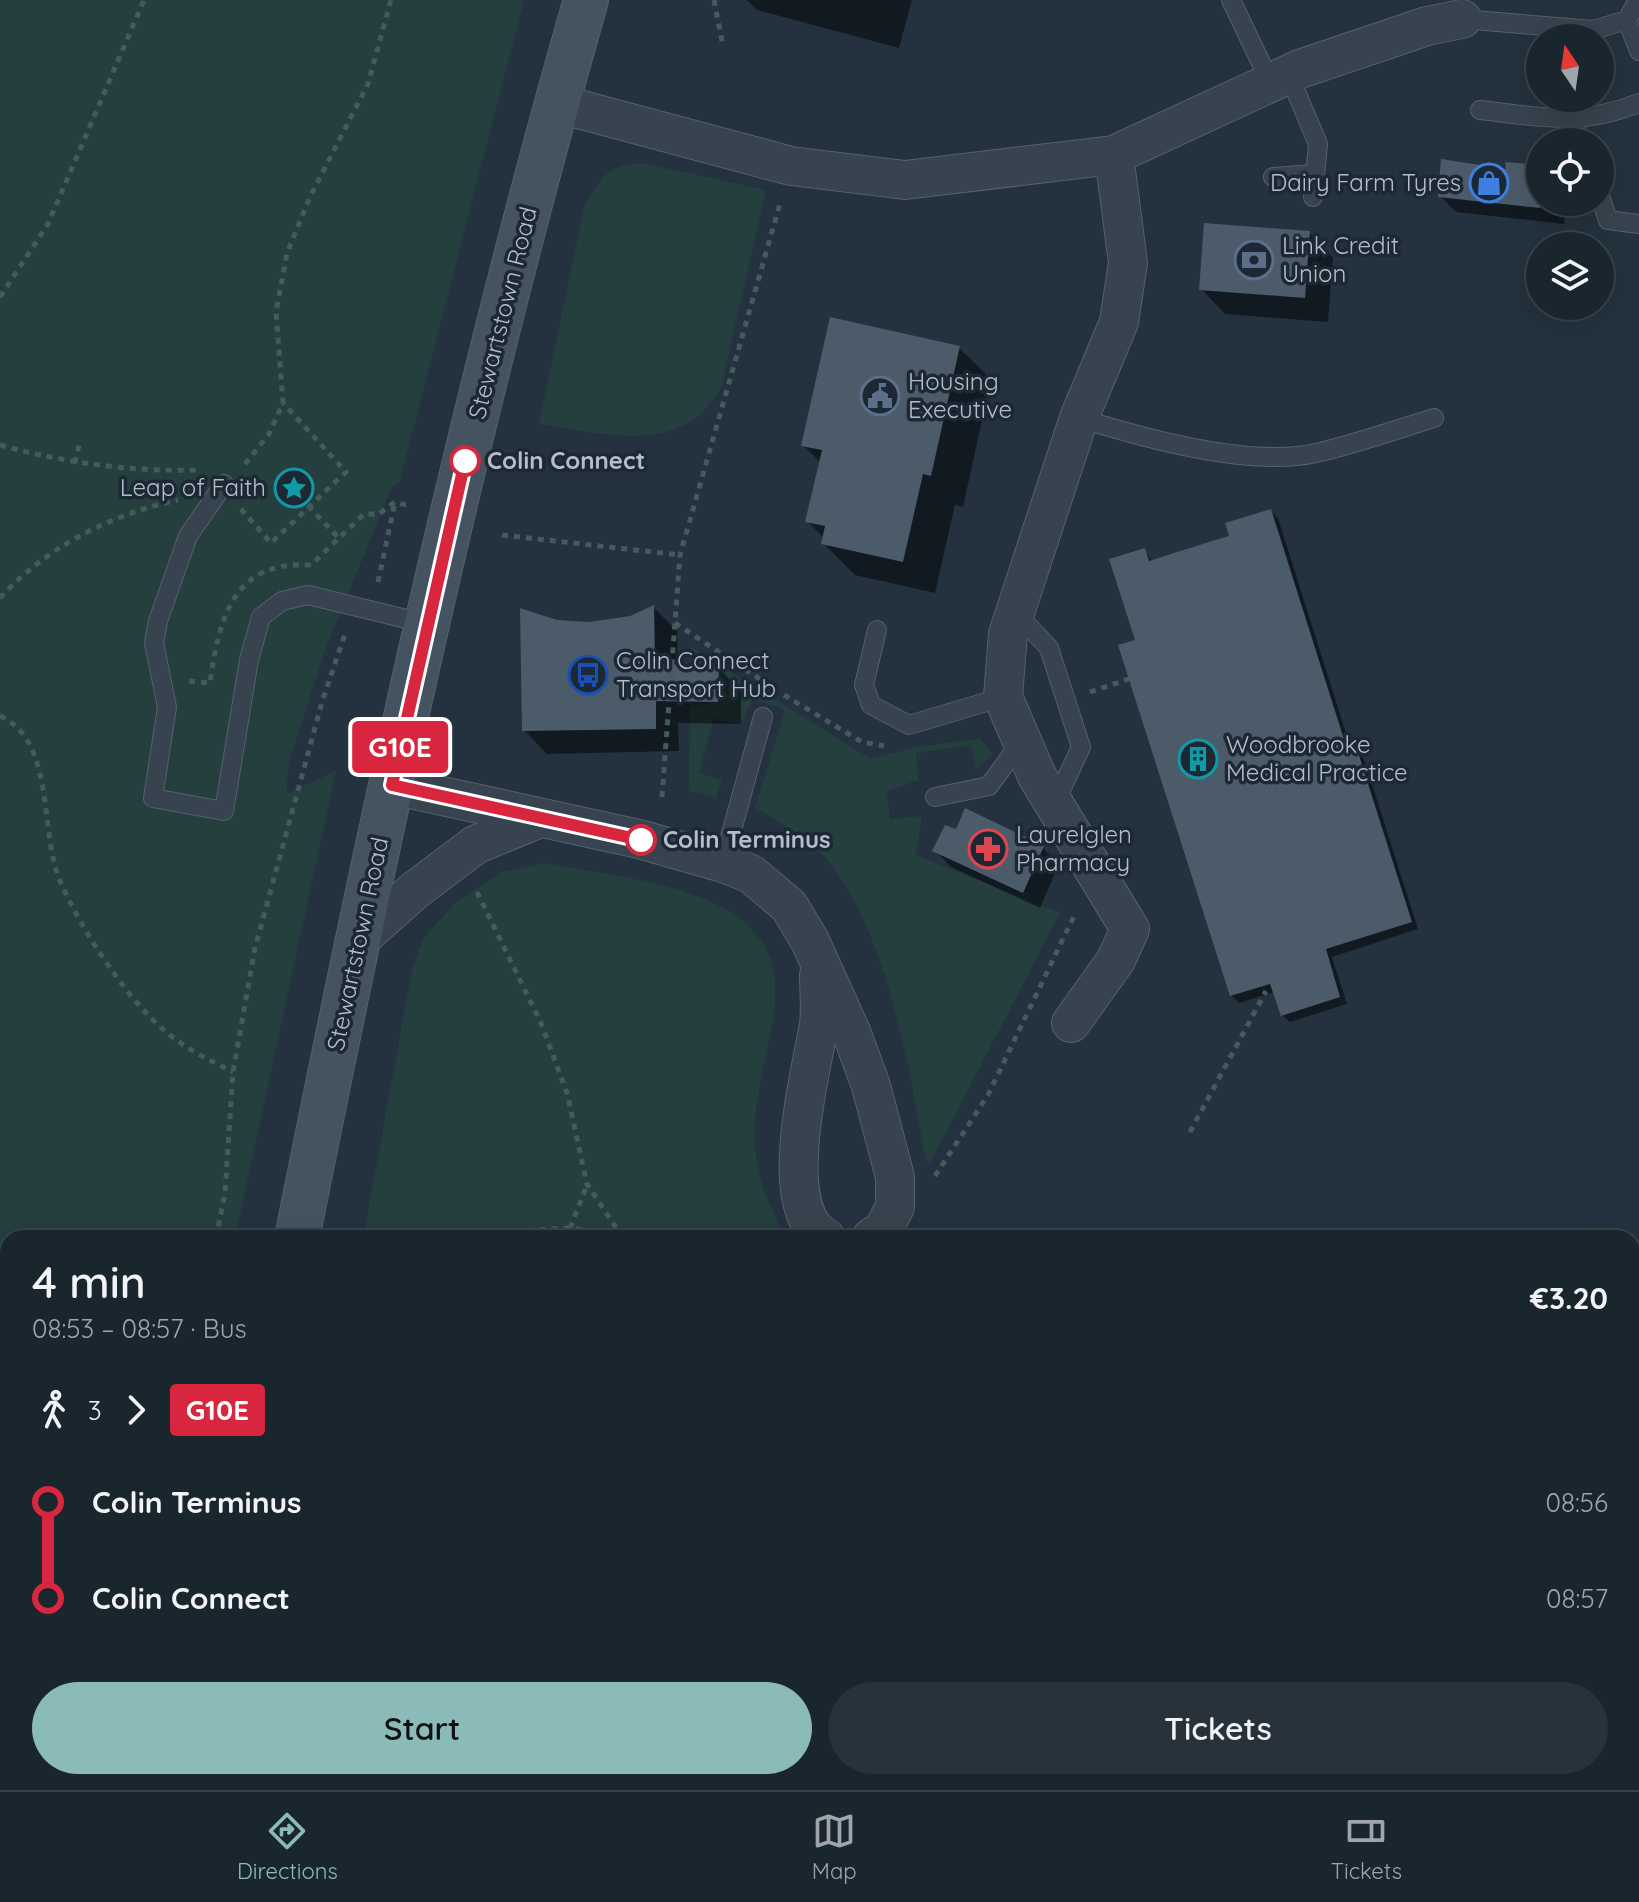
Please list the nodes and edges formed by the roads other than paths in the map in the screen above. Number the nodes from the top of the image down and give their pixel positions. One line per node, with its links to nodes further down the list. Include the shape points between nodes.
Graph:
1 (586, 0): 8 (main road, Stewartstown Road)
2 (1231, 0): 7 (lane)
3 (1638, 0): 5 (lane)
4 (1462, 19): 5 (lane, via 1593,30); 7 (street, via 1427,26)
5 (1627, 20): 6 (lane)
6 (1639, 51)
7 (1280, 79): 13 (street); 14 (lane, via 1318,144)
8 (556, 103): 13 (street, via 791,166 905,180); 23 (main road, Stewartstown Road)
9 (1639, 103): 11 (lane)
10 (1480, 110): 11 (lane)
11 (1573, 120): 12 (lane)
12 (1576, 128)
13 (1114, 155): 19 (street, via 1128,263 1119,322)
14 (1315, 174): 15 (lane); 16 (lane)
15 (1273, 177)
16 (1313, 197)
17 (1607, 216): 18 (lane)
18 (1639, 224)
19 (1079, 418): 20 (lane, via 1141,438 1272,458 1314,454); 22 (street)
20 (1434, 418)
21 (224, 484): 23 (lane, via 188,536 158,621 154,643 167,707 153,798 224,811 249,660 261,617 282,601 308,595)
22 (1015, 612): 25 (street); 30 (lane, via 1049,648 1081,747)
23 (427, 624): 28 (main road, Stewartstown Road)
24 (877, 630): 25 (lane, via 864,685 871,705 909,725)
25 (1003, 697): 27 (street)
26 (763, 717): 32 (lane)
27 (1021, 742): 29 (lane, via 989,786); 30 (street)
28 (392, 785): 31 (street); 33 (main road, Stewartstown Road)
29 (935, 797)
30 (1054, 805): 35 (street, via 1130,929 1116,960)
31 (540, 818): 32 (street); 33 (street, via 475,845)
32 (723, 863): 34 (street, via 751,874 789,906)
33 (359, 940): 36 (main road, Stewartstown Road)
34 (818, 962): 37 (street, via 819,1021 801,1118 798,1173 806,1212); 38 (street, via 871,1086 895,1177 895,1207)
35 (1071, 1023)
36 (299, 1230)
37 (817, 1230)
38 (883, 1230)

